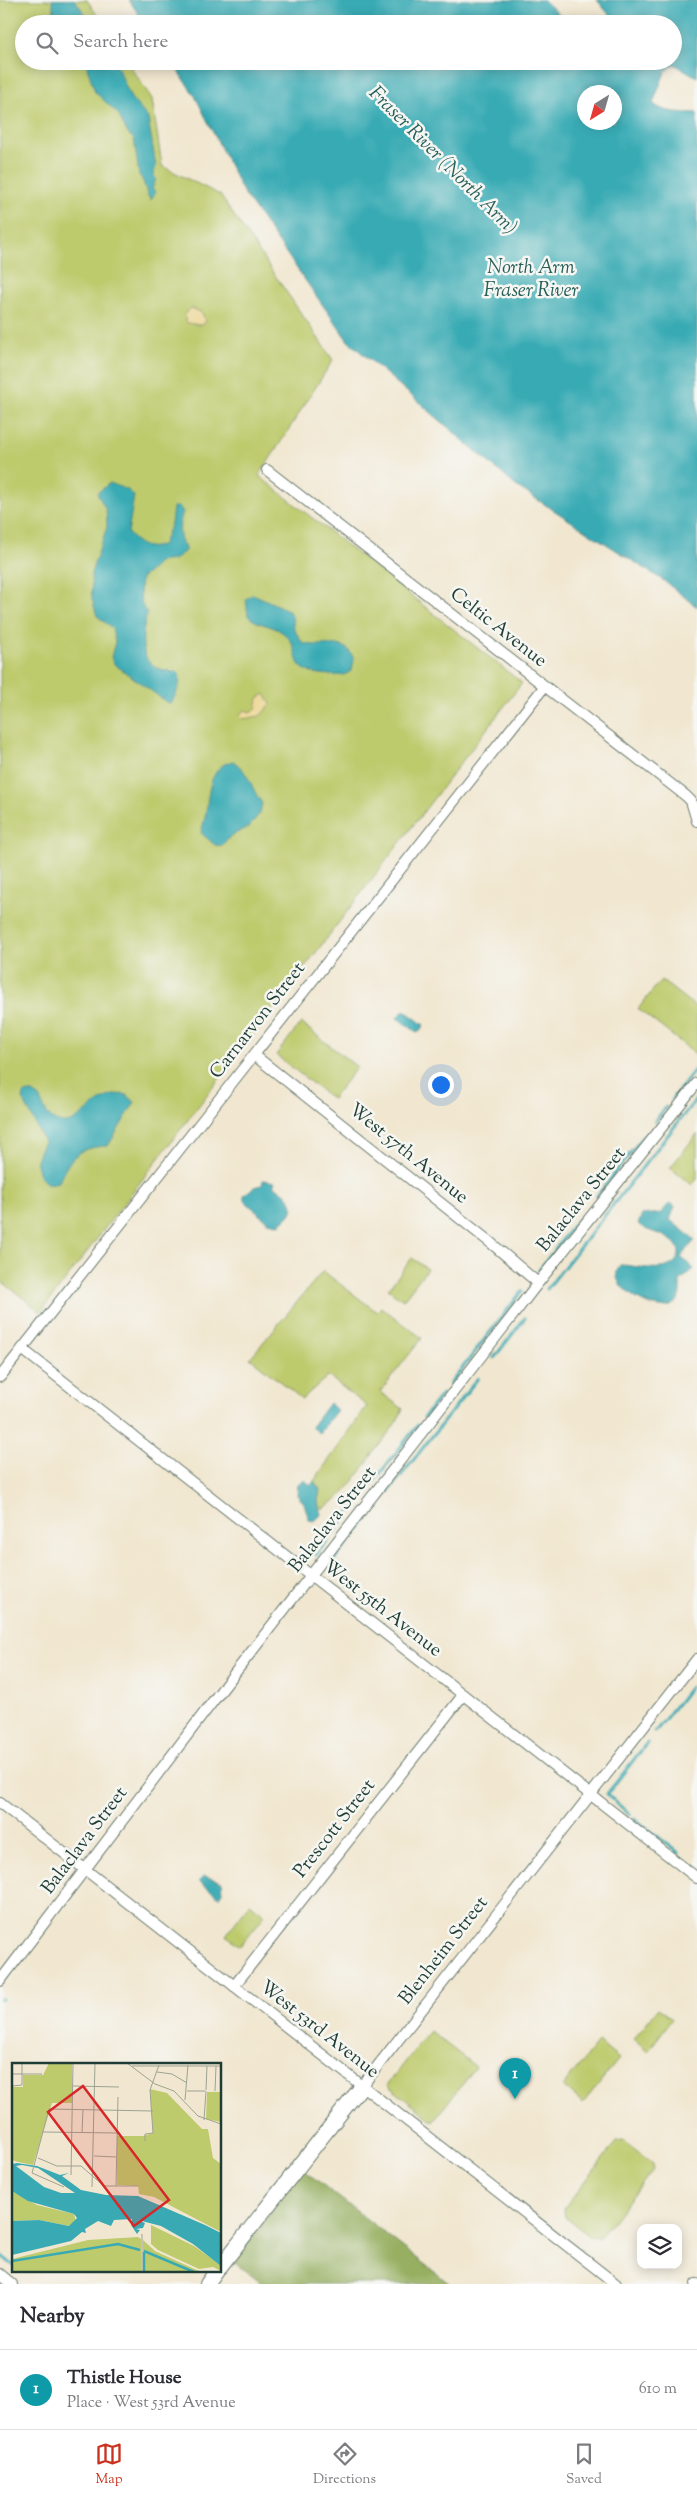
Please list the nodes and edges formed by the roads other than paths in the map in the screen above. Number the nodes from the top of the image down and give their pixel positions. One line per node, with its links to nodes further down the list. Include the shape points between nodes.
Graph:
1 (267, 470): 2 (street, Celtic Avenue)
2 (544, 687): 3 (street, Celtic Avenue, via 686,796 691,801); 4 (street, Carnarvon Street)
3 (697, 821)
4 (254, 1055): 6 (street, West 57th Avenue); 7 (street, Carnarvon Street)
5 (697, 1083): 6 (street, Balaclava Street)
6 (538, 1283): 9 (street, Balaclava Street)
7 (22, 1348): 8 (street, Carnarvon Street); 9 (street, West 55th Avenue)
8 (0, 1377)
9 (312, 1576): 11 (street, West 55th Avenue); 14 (street, Balaclava Street)
10 (697, 1659): 12 (street, Blenheim Street)
11 (463, 1695): 12 (street, West 55th Avenue); 17 (street, Prescott Street)
12 (591, 1795): 15 (street, West 55th Avenue); 18 (street, Blenheim Street)
13 (0, 1803): 14 (street, West 53rd Avenue)
14 (86, 1870): 16 (street, Balaclava Street); 17 (street, West 53rd Avenue)
15 (697, 1878)
16 (0, 1981)
17 (234, 1986): 18 (street, West 53rd Avenue)
18 (362, 2086): 19 (street, Blenheim Street); 24 (street, West 53rd Avenue)
19 (221, 2266)
20 (216, 2272): 23 (street)
21 (0, 2274): 22 (street)
22 (12, 2284)
23 (207, 2284)
24 (616, 2284)

